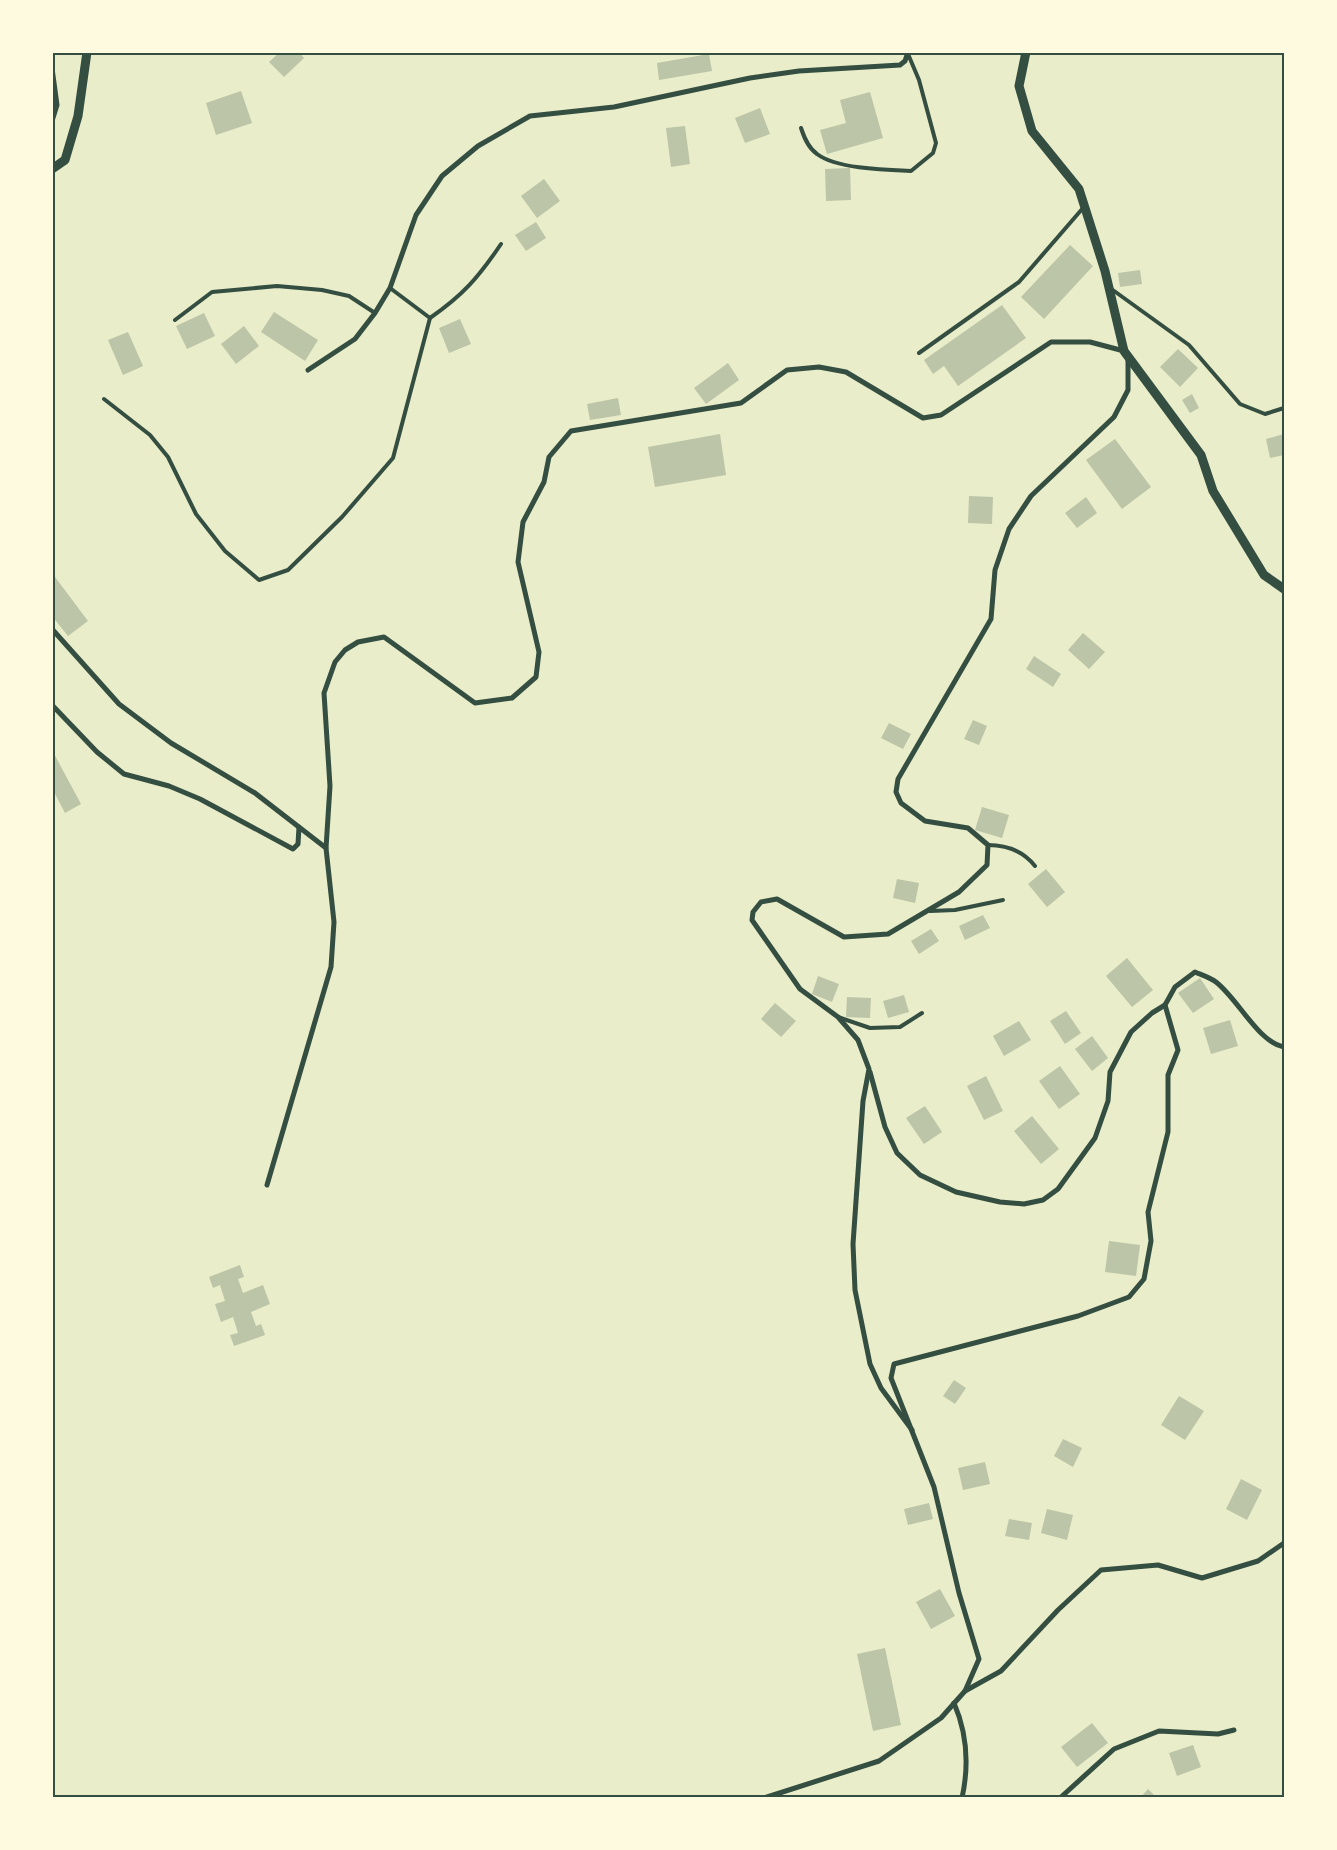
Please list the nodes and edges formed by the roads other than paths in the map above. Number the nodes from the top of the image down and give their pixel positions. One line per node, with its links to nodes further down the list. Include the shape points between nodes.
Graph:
1 (87, 52): 7 (street, via 78,116 65,160)
2 (1026, 52): 8 (street, via 1019,86 1032,132 1079,189)
3 (908, 53): 6 (lane, via 936,143 933,153 911,171 836,163 816,154 804,139); 11 (street, via 900,65 799,71 614,107 530,116 478,146 442,176 416,215)
4 (52, 68): 5 (street, via 57,105)
5 (52, 121)
6 (801, 128)
7 (52, 169)
8 (1085, 207): 10 (street); 15 (lane, via 1019,282)
9 (501, 244): 13 (lane, via 480,276 458,298)
10 (1108, 286): 16 (street); 19 (lane, via 1189,345 1240,404 1265,414)
11 (390, 288): 12 (street); 13 (lane)
12 (375, 313): 14 (lane, via 349,296 277,286 212,292); 17 (street, via 355,339)
13 (430, 318): 18 (lane, via 392,458 342,518 288,570 259,580 225,551 196,514 168,456 150,435)
14 (175, 320)
15 (919, 353)
16 (1126, 354): 20 (street, via 1201,455 1213,491 1264,575); 24 (street, via 1128,390 1114,417 1031,496 1009,529 995,570 991,619 898,779 896,792 901,803 925,821 968,828); 25 (street, via 1090,342 1051,342 941,415 931,418 923,418 846,372 819,367 786,370 741,404 571,431 549,457 544,482 523,522 518,562 539,652 536,677 512,698 475,703 384,637 358,642 345,650 335,662 324,693 330,786)
17 (308, 370)
18 (104, 399)
19 (1284, 408)
20 (1284, 589)
21 (52, 629): 23 (street, via 119,704 170,743 255,793)
22 (52, 705): 23 (street, via 97,752 124,774 169,786 200,799 293,849 298,844)
23 (300, 827): 25 (street)
24 (988, 844): 26 (lane, via 1004,845 1027,856); 28 (street, via 987,864 959,892)
25 (326, 848): 34 (street, via 334,922 331,967)
26 (1035, 866)
27 (1003, 900): 28 (lane, via 955,910)
28 (930, 911): 31 (street, via 888,934 844,937 777,899 761,902 753,912 752,920 769,948 800,989)
29 (1165, 1005): 32 (street, via 1175,987 1195,972 1216,981 1257,1027 1276,1045); 33 (street, via 1131,1032 1110,1072 1108,1101 1095,1138 1058,1189 1043,1200 1024,1204 1000,1202 956,1192 920,1175 897,1153 885,1127); 35 (street, via 1178,1050 1168,1075 1168,1132 1148,1212 1151,1241 1144,1279 1129,1297 1078,1316 894,1364 891,1378)
30 (922, 1013): 31 (lane, via 900,1028 870,1028)
31 (838, 1016): 33 (street, via 858,1040)
32 (1284, 1047)
33 (869, 1069): 35 (street, via 853,1244 855,1290 870,1364 881,1388)
34 (267, 1185)
35 (912, 1430): 37 (street, via 934,1487 959,1593 980,1659)
36 (1284, 1543): 37 (street, via 1258,1561 1202,1578 1158,1565 1101,1570 1001,1670)
37 (965, 1691): 38 (street)
38 (954, 1704): 40 (street, via 941,1718 880,1761); 41 (street, via 963,1723 967,1766)
39 (1234, 1730): 42 (street, via 1218,1734 1159,1731 1114,1749)
40 (764, 1798)
41 (962, 1798)
42 (1060, 1798)

